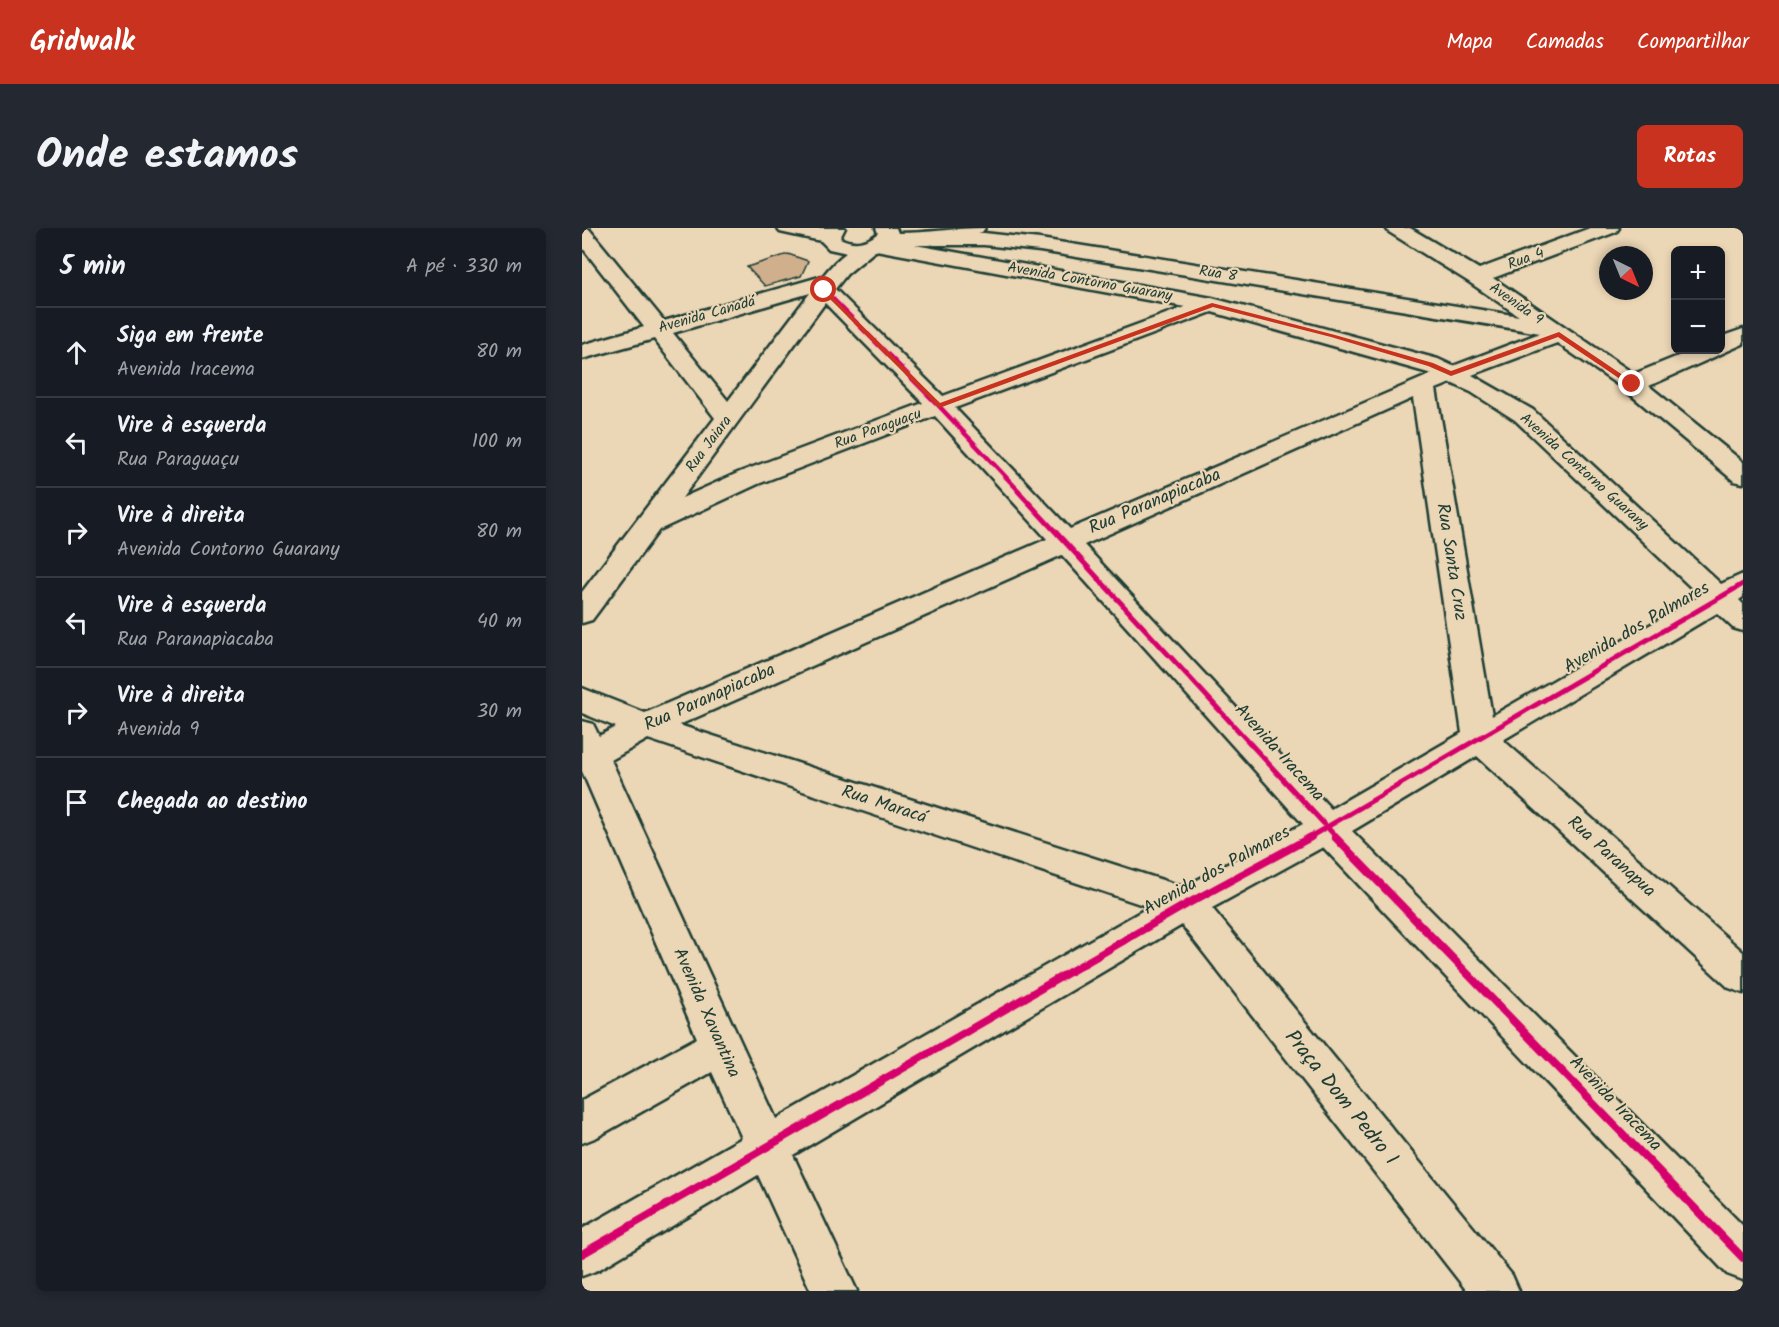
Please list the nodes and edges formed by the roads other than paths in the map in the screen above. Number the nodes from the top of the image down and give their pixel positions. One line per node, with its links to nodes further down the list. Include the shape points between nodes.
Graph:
1 (787, 228): 7 (street)
2 (975, 228): 6 (street)
3 (1396, 228): 9 (street, Avenida 9)
4 (1609, 228): 9 (street, Rua 4)
5 (582, 233): 12 (street)
6 (922, 233): 8 (street, Rua 8); 13 (street, Rua 8, via 1040,244)
7 (832, 236): 8 (street, via 844,247); 10 (street, via 836,258)
8 (880, 239): 10 (street, Rua Jaiara, via 844,265); 11 (street, Avenida Contorno Guarany)
9 (1477, 277): 13 (street, Avenida 9)
10 (831, 281): 12 (street, Avenida Canadá); 21 (street, Avenida Iracema); 22 (street, Rua Jaiara)
11 (1212, 304): 18 (street, Avenida Contorno Guarany, via 1430,364); 21 (street, Rua Paraguaçu)
12 (656, 329): 16 (street, Avenida Canadá); 22 (street)
13 (1555, 331): 18 (street, Rua Paranapiacaba); 19 (street, Avenida 9)
14 (1743, 336): 15 (street)
15 (1725, 344)
16 (582, 352)
17 (1703, 354): 19 (street)
18 (1451, 374): 20 (street, Rua Paranapiacaba); 26 (street, Avenida Contorno Guarany, via 1524,415)
19 (1632, 384): 23 (street, Avenida 9)
20 (1423, 386): 25 (street, Rua Paranapiacaba); 30 (street, Rua Santa Cruz)
21 (939, 406): 24 (street, Rua Paraguaçu, via 749,478); 25 (street, Avenida Iracema)
22 (729, 419): 24 (street, Rua Jaiara)
23 (1743, 475)
24 (648, 524): 27 (street, Rua Jaiara)
25 (1065, 541): 29 (street, Rua Paranapiacaba); 32 (street, Avenida Iracema)
26 (1735, 601): 30 (street, Avenida dos Palmares)
27 (582, 613)
28 (582, 700): 29 (street, Rua Maracá)
29 (645, 726): 31 (street, Rua Paranapiacaba); 33 (street, Rua Maracá)
30 (1479, 738): 32 (street, Avenida dos Palmares); 34 (street, Rua Paranapua)
31 (587, 744): 35 (street, Avenida Xavantina)
32 (1326, 828): 33 (street, Avenida dos Palmares); 39 (street, Avenida Iracema)
33 (1187, 904): 37 (street, Avenida dos Palmares); 41 (street, Praça Dom Pedro I)
34 (1743, 976)
35 (720, 1046): 36 (street); 37 (street, Avenida Xavantina)
36 (582, 1123)
37 (767, 1147): 38 (street, Avenida dos Palmares); 40 (street, Avenida Xavantina)
38 (582, 1254)
39 (1743, 1258)
40 (834, 1291)
41 (1496, 1291)

